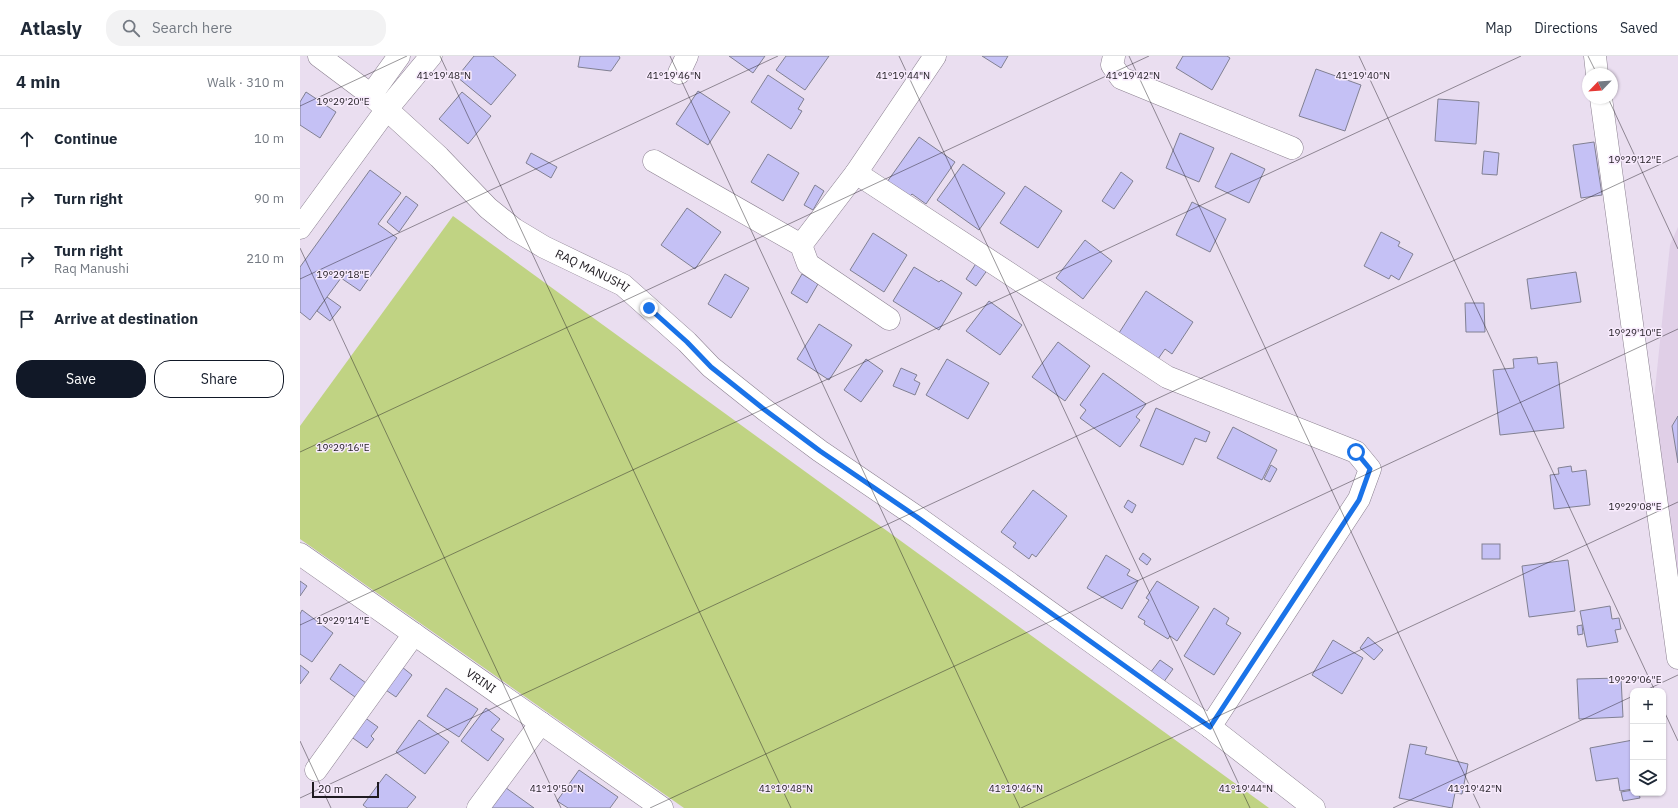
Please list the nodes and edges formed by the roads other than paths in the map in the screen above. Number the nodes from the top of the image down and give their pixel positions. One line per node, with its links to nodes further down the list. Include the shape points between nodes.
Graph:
1 (319, 56): 8 (street, RAQ MANUSHI)
2 (400, 56): 8 (street)
3 (431, 56): 8 (street)
4 (934, 56): 12 (street)
5 (1114, 56): 10 (street, via 1112,65 1121,78)
6 (1595, 56): 7 (street)
7 (1596, 68)
8 (379, 102): 13 (street); 20 (street, RAQ MANUSHI, via 439,157 488,208 514,229 544,247 624,285 711,367 765,410)
9 (1602, 104): 18 (street)
10 (1292, 148)
11 (654, 161): 14 (street)
12 (856, 173): 14 (street); 20 (street, via 1167,377 1356,452 1370,469 1359,500)
13 (300, 228)
14 (801, 245): 15 (street, via 808,264)
15 (889, 319)
16 (300, 554): 17 (street, VRINI)
17 (414, 634): 19 (street, VRINI); 21 (street)
18 (1678, 658)
19 (541, 723): 22 (street); 23 (street, VRINI)
20 (1210, 727): 24 (street, RAQ MANUSHI)
21 (316, 770)
22 (478, 808)
23 (662, 808)
24 (1314, 808)

